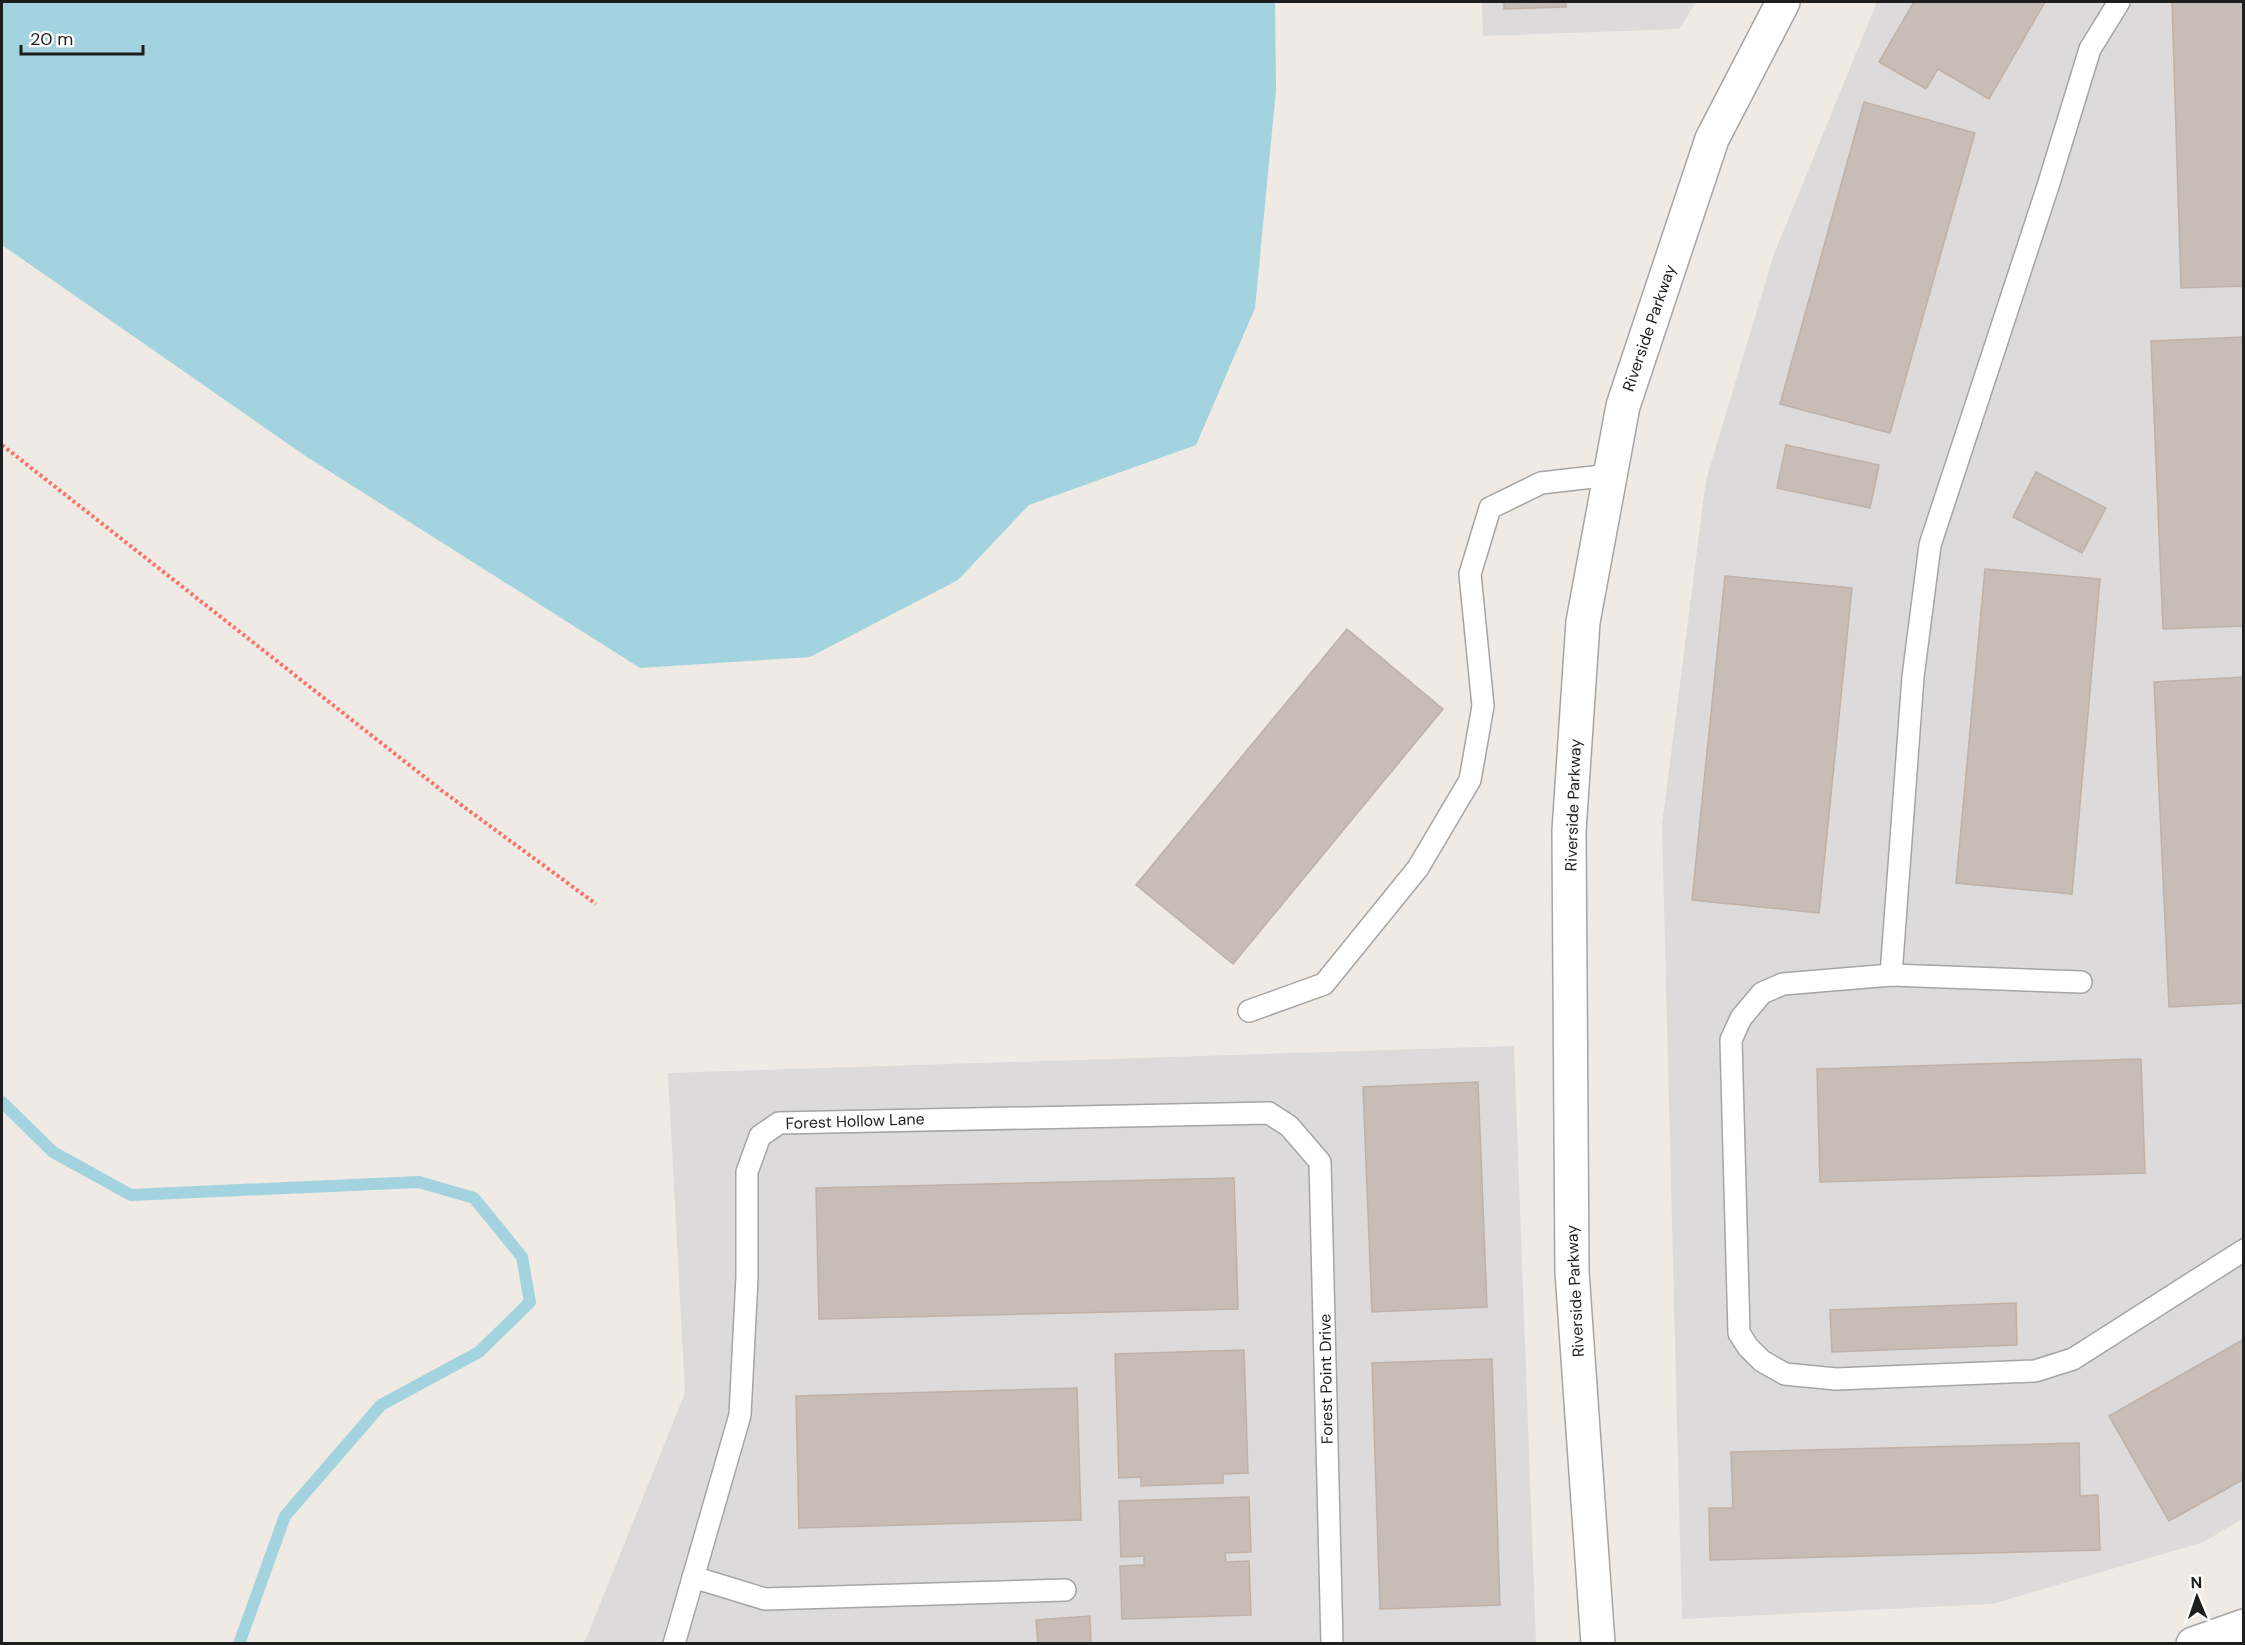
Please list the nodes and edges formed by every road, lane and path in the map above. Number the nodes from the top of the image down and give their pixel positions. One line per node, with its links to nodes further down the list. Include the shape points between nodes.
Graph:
1 (1783, 2): 4 (street, Riverside Parkway, via 1712,139 1623,406)
2 (2119, 2): 6 (lane, via 2090,49 1930,545 1913,676)
3 (2, 445): 5 (path, via 441,790)
4 (1610, 475): 8 (lane, via 1541,483 1490,508 1470,574 1483,706 1470,780 1418,868 1324,984); 16 (street, Riverside Parkway, via 1583,622 1569,831 1572,1272)
5 (596, 904)
6 (1891, 975): 7 (lane); 10 (lane, via 1783,984 1762,993 1741,1018 1731,1040 1739,1333 1762,1361 1785,1374 1836,1379 2034,1371 2073,1359)
7 (2081, 982)
8 (1250, 1011)
9 (1289, 1126): 11 (lane, Forest Hollow Lane, via 1269,1113 1089,1115 779,1123 760,1137 747,1172 747,1277 740,1415); 15 (lane, Forest Point Drive, via 1320,1162)
10 (2244, 1250)
11 (693, 1577): 12 (lane, via 765,1599); 14 (lane, Forest Hollow Lane)
12 (1065, 1590)
13 (2244, 1626): 17 (street)
14 (674, 1644)
15 (1332, 1644)
16 (1599, 1644)
17 (2193, 1644)

